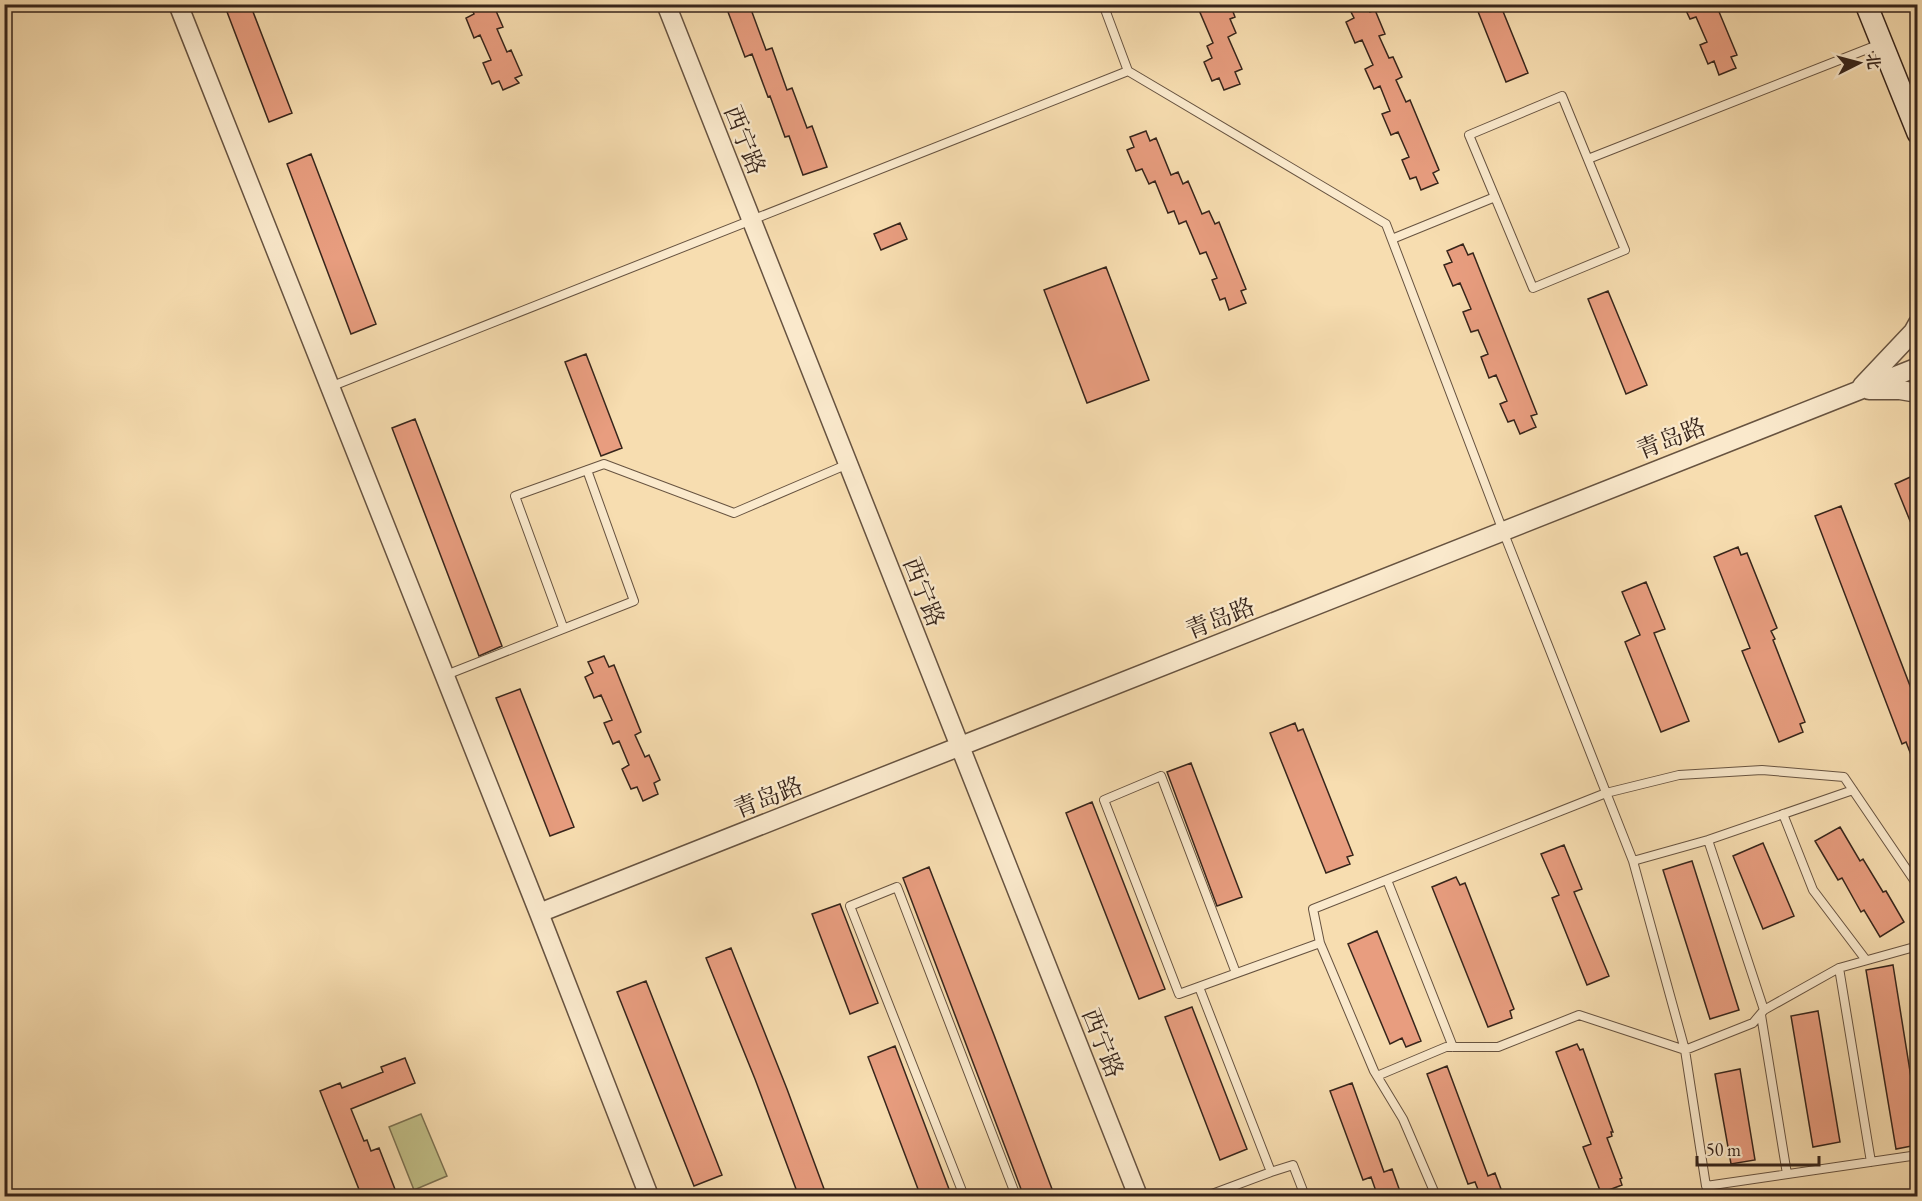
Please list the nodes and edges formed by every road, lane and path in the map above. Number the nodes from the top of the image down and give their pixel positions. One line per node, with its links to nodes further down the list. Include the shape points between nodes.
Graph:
1 (178, 4): 14 (street)
2 (666, 4): 10 (street, 西宁路)
3 (1103, 4): 6 (lane)
4 (1866, 4): 5 (main road)
5 (1882, 44): 7 (main road); 8 (lane)
6 (1128, 71): 10 (lane); 11 (lane, via 1386,224)
7 (1917, 133)
8 (1588, 159): 9 (lane, via 1562,96 1552,100 1469,135); 9 (lane, via 1626,250 1533,288)
9 (1495, 197): 11 (lane)
10 (752, 221): 14 (lane); 17 (street, 西宁路)
11 (1392, 238): 19 (lane)
12 (1917, 323): 15 (street)
13 (1917, 367): 15 (street, 青岛路)
14 (330, 387): 21 (street)
15 (1858, 390): 16 (street); 19 (street, 青岛路)
16 (1917, 393)
17 (848, 464): 18 (lane, via 734,513 604,464); 22 (street, 西宁路)
18 (587, 470): 20 (lane, via 634,601); 20 (lane, via 515,496)
19 (1503, 531): 22 (street, 青岛路); 24 (lane)
20 (563, 627): 21 (lane)
21 (444, 675): 30 (street)
22 (960, 746): 30 (street, 青岛路); 48 (street, 西宁路)
23 (1853, 790): 24 (lane, via 1844,777 1762,770 1679,775); 25 (lane); 29 (lane)
24 (1606, 793): 27 (lane); 28 (lane)
25 (1783, 814): 26 (lane); 33 (lane, via 1814,890)
26 (1708, 840): 27 (lane); 37 (lane)
27 (1633, 861): 39 (lane)
28 (1387, 880): 31 (lane, via 1313,909); 38 (lane)
29 (1917, 886)
30 (539, 913): 45 (street)
31 (1320, 943): 35 (lane); 40 (lane)
32 (1917, 948): 33 (lane)
33 (1866, 960): 34 (lane)
34 (1839, 968): 37 (lane); 42 (lane)
35 (1236, 973): 36 (lane); 36 (lane, via 1161,776 1104,800 1179,994)
36 (1199, 987): 43 (lane)
37 (1762, 1013): 39 (lane, via 1753,1023); 44 (lane)
38 (1454, 1047): 39 (lane, via 1498,1047 1580,1015); 40 (lane)
39 (1685, 1050): 44 (lane, via 1706,1186)
40 (1377, 1076): 51 (lane, via 1403,1119)
41 (1917, 1155): 42 (lane)
42 (1871, 1162): 44 (lane)
43 (1271, 1172): 49 (lane); 50 (lane, via 1293,1165)
44 (1787, 1174)
45 (649, 1197)
46 (964, 1197): 47 (lane, via 850,906 897,887)
47 (1016, 1197)
48 (1138, 1197)
49 (1212, 1197)
50 (1305, 1197)
51 (1436, 1197)

